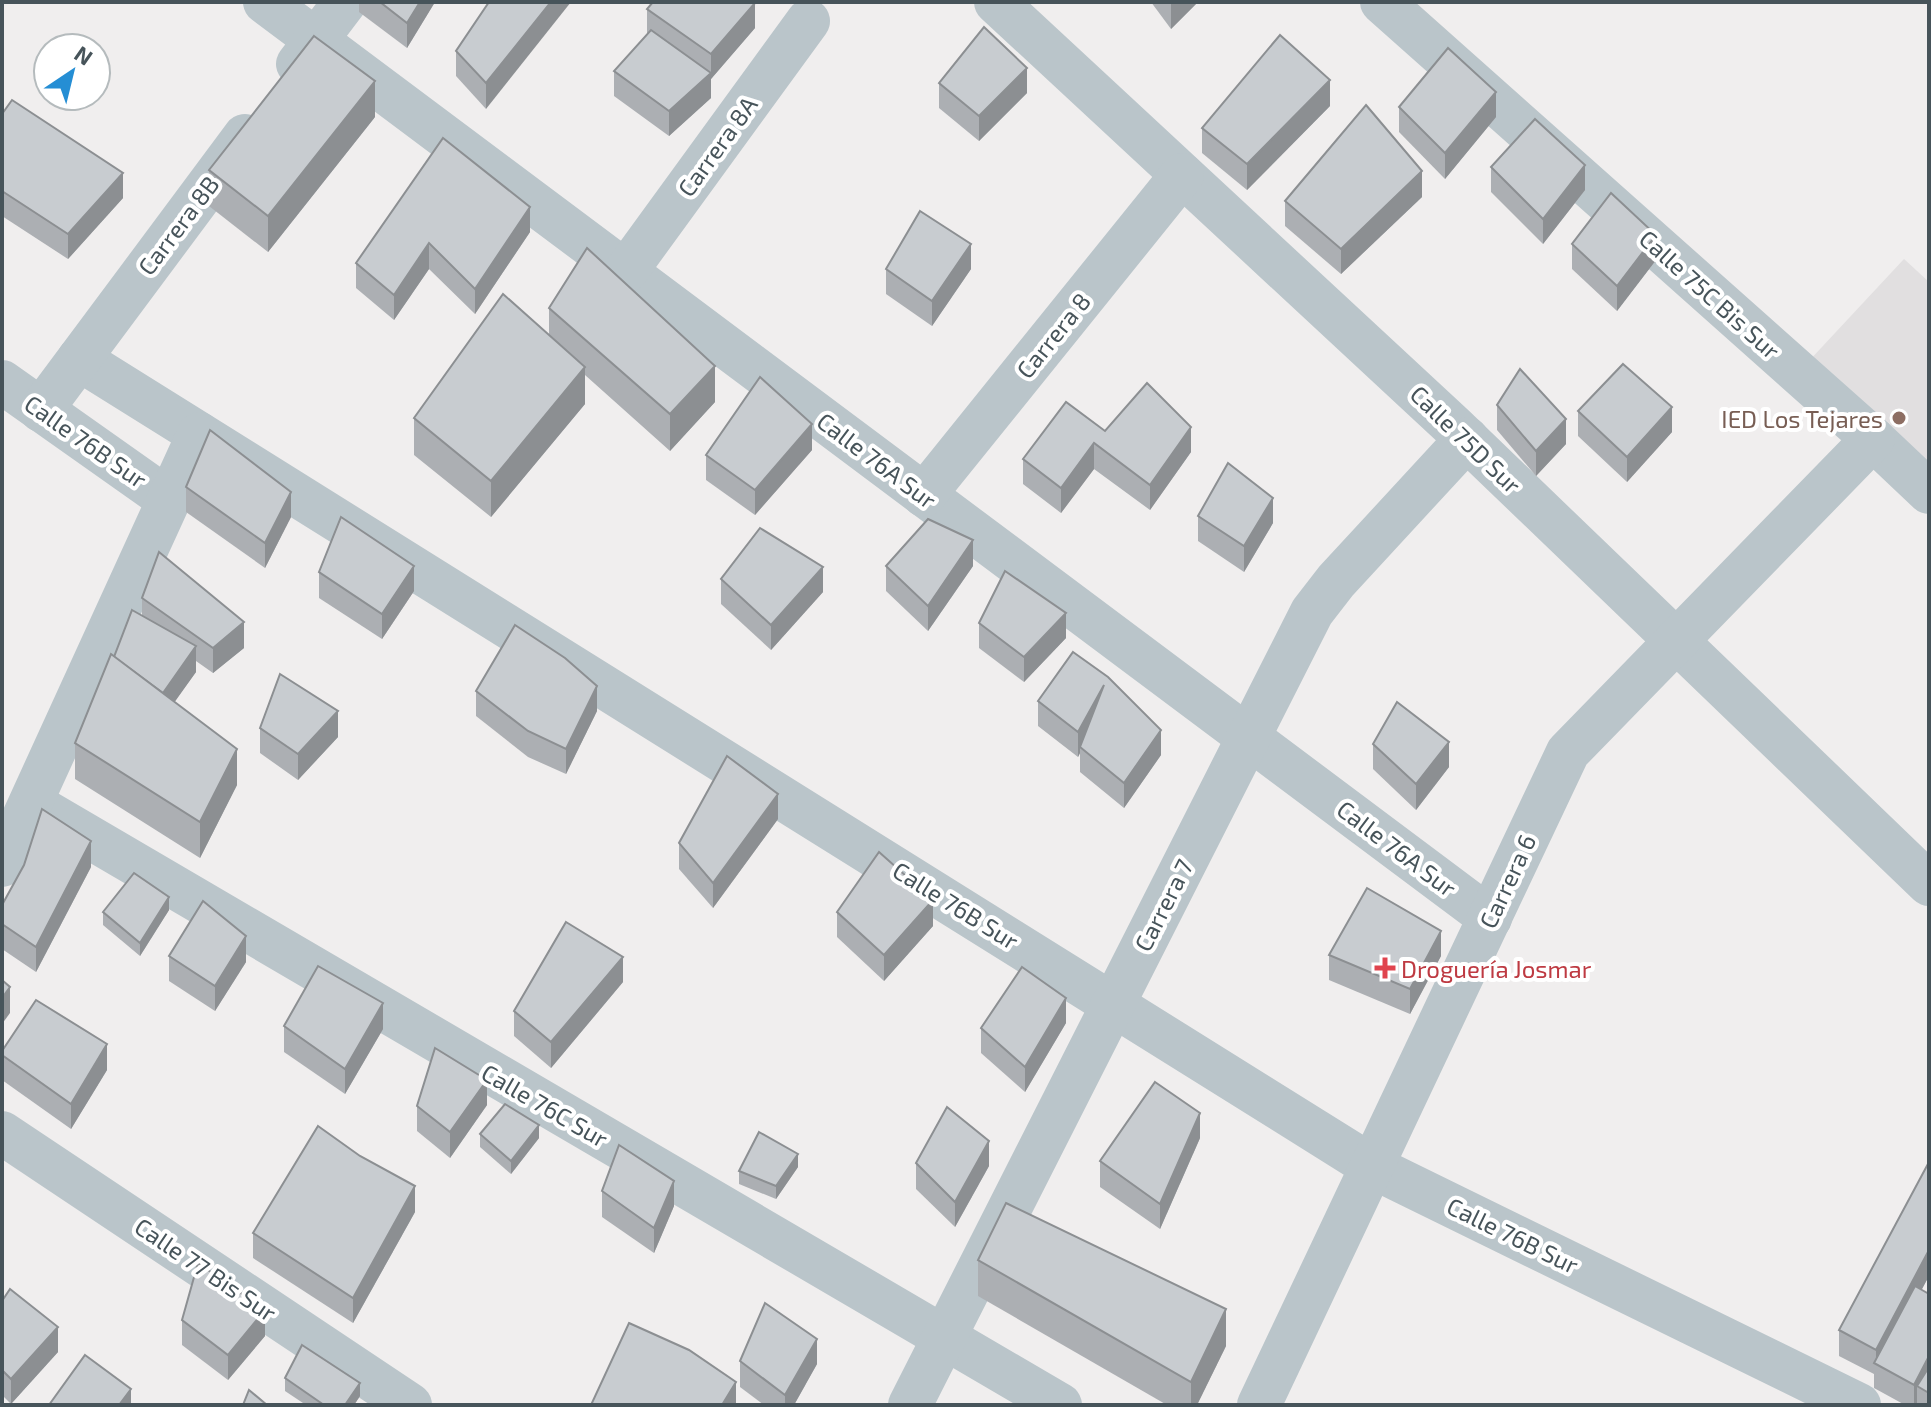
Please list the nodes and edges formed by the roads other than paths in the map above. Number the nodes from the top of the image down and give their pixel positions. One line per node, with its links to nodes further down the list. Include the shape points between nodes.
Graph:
1 (265, 2): 6 (street, Calle 76A Sur)
2 (345, 2): 6 (street, Carrera 8B)
3 (1382, 2): 14 (street, Calle 75C Bis Sur)
4 (998, 3): 7 (street, Calle 75D Sur)
5 (808, 21): 8 (street, Carrera 8A)
6 (316, 41): 8 (street, Calle 76A Sur); 9 (street, Carrera 8B)
7 (1182, 175): 13 (street, Calle 75D Sur); 16 (street, Carrera 8)
8 (626, 271): 16 (street, Calle 76A Sur)
9 (79, 359): 11 (street, Carrera 8B); 12 (street, Calle 76B Sur)
10 (2, 382): 11 (street, Calle 76B Sur)
11 (41, 410): 17 (street, Calle 76B Sur)
12 (199, 434): 17 (street); 24 (street, Calle 76B Sur)
13 (1467, 439): 18 (street, Calle 75D Sur); 19 (street, Carrera 7, via 1320,602)
14 (1873, 439): 15 (street, Calle 75C Bis Sur); 18 (street, Carrera 6)
15 (1929, 492)
16 (924, 495): 19 (street, Calle 76A Sur)
17 (169, 500): 20 (street)
18 (1677, 641): 22 (street, Calle 75D Sur); 23 (street, Carrera 6, via 1568,752)
19 (1248, 736): 23 (street, Calle 76A Sur); 24 (street, Carrera 7)
20 (31, 803): 21 (street); 27 (street, Calle 76C Sur)
21 (2, 865)
22 (1929, 884)
23 (1490, 918): 26 (street, Carrera 6)
24 (1113, 1004): 26 (street, Calle 76B Sur); 27 (street, Carrera 7)
25 (2, 1133): 28 (street, Calle 77 Bis Sur)
26 (1373, 1167): 31 (street, Carrera 6); 32 (street, Calle 76B Sur)
27 (944, 1339): 29 (street, Carrera 7); 30 (street, Calle 76C Sur)
28 (410, 1405)
29 (910, 1405)
30 (1060, 1405)
31 (1259, 1405)
32 (1859, 1405)

